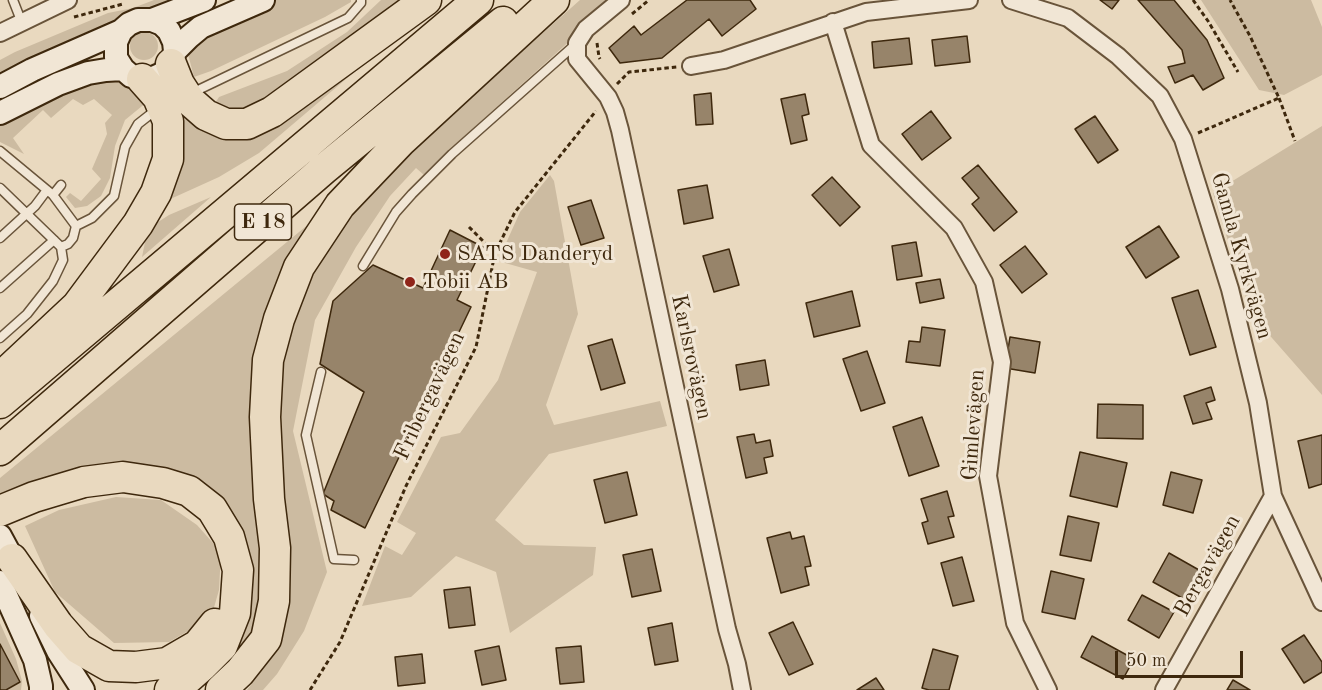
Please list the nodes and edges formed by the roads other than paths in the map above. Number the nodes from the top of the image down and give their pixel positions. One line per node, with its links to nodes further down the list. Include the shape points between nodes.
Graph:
1 (13, 0): 15 (lane)
2 (69, 0): 15 (street)
3 (204, 0): 13 (street)
4 (262, 0): 19 (street, via 201,27)
5 (361, 0): 23 (lane, via 348,18)
6 (426, 0): 19 (highway, via 272,112 247,124 226,124 206,115 190,101 179,84)
7 (478, 0): 40 (highway, E 18)
8 (529, 0): 41 (highway, E 18, via 324,170)
9 (554, 0): 50 (highway, via 393,149 340,205 299,267 268,360 265,417 275,548 274,602 266,639)
10 (621, 0): 18 (street, via 586,30)
11 (969, 0): 14 (street, via 866,12)
12 (1011, 0): 42 (street, Gamla Kyrkvägen, via 1068,18 1118,56 1160,96 1183,139 1230,289 1258,403)
13 (152, 20): 16 (street, via 138,20); 19 (street, via 169,31 174,42)
14 (833, 22): 20 (street, via 724,60); 52 (street, Gimlevägen, via 872,145 954,228 984,282 1002,362 988,476 1015,623)
15 (22, 23): 17 (street)
16 (121, 31): 21 (street, via 116,58); 22 (street)
17 (0, 33)
18 (577, 43): 35 (lane, via 412,194 396,212); 51 (street, Karlsrovägen, via 577,58 608,97 620,130)
19 (173, 57): 21 (street, via 162,74 153,78)
20 (691, 66)
21 (133, 74): 24 (street, via 106,70 88,73); 39 (highway, via 158,98 168,121 168,159 156,193 138,224 77,306)
22 (0, 87)
23 (196, 91)
24 (0, 113)
25 (152, 113): 31 (lane, via 138,124 125,147 114,196 92,218)
26 (1, 151): 29 (lane)
27 (61, 185): 29 (lane)
28 (0, 189): 30 (lane)
29 (50, 192): 30 (lane); 31 (lane)
30 (27, 214): 32 (lane); 33 (lane)
31 (76, 226): 34 (lane, via 73,238)
32 (0, 238)
33 (54, 240): 34 (lane); 36 (lane)
34 (61, 247): 37 (lane, via 63,260 53,281 27,314)
35 (363, 266)
36 (0, 288)
37 (0, 338)
38 (321, 372): 44 (lane, via 306,435 334,559)
39 (0, 378)
40 (0, 403)
41 (0, 450)
42 (1273, 496): 46 (street, Gamla Kyrkvägen); 53 (street, Bergavägen)
43 (3, 539): 45 (highway, via 34,497 84,482 123,477 189,491 212,509 229,537); 45 (highway, via 58,625 79,649 109,666 136,668 167,663 198,645 227,608); 47 (street); 48 (street, via 58,651)
44 (354, 560)
45 (238, 570): 49 (highway, via 235,613 222,646)
46 (1322, 602)
47 (40, 690)
48 (83, 690)
49 (170, 690)
50 (221, 690)
51 (742, 690)
52 (1048, 690)
53 (1164, 690)

